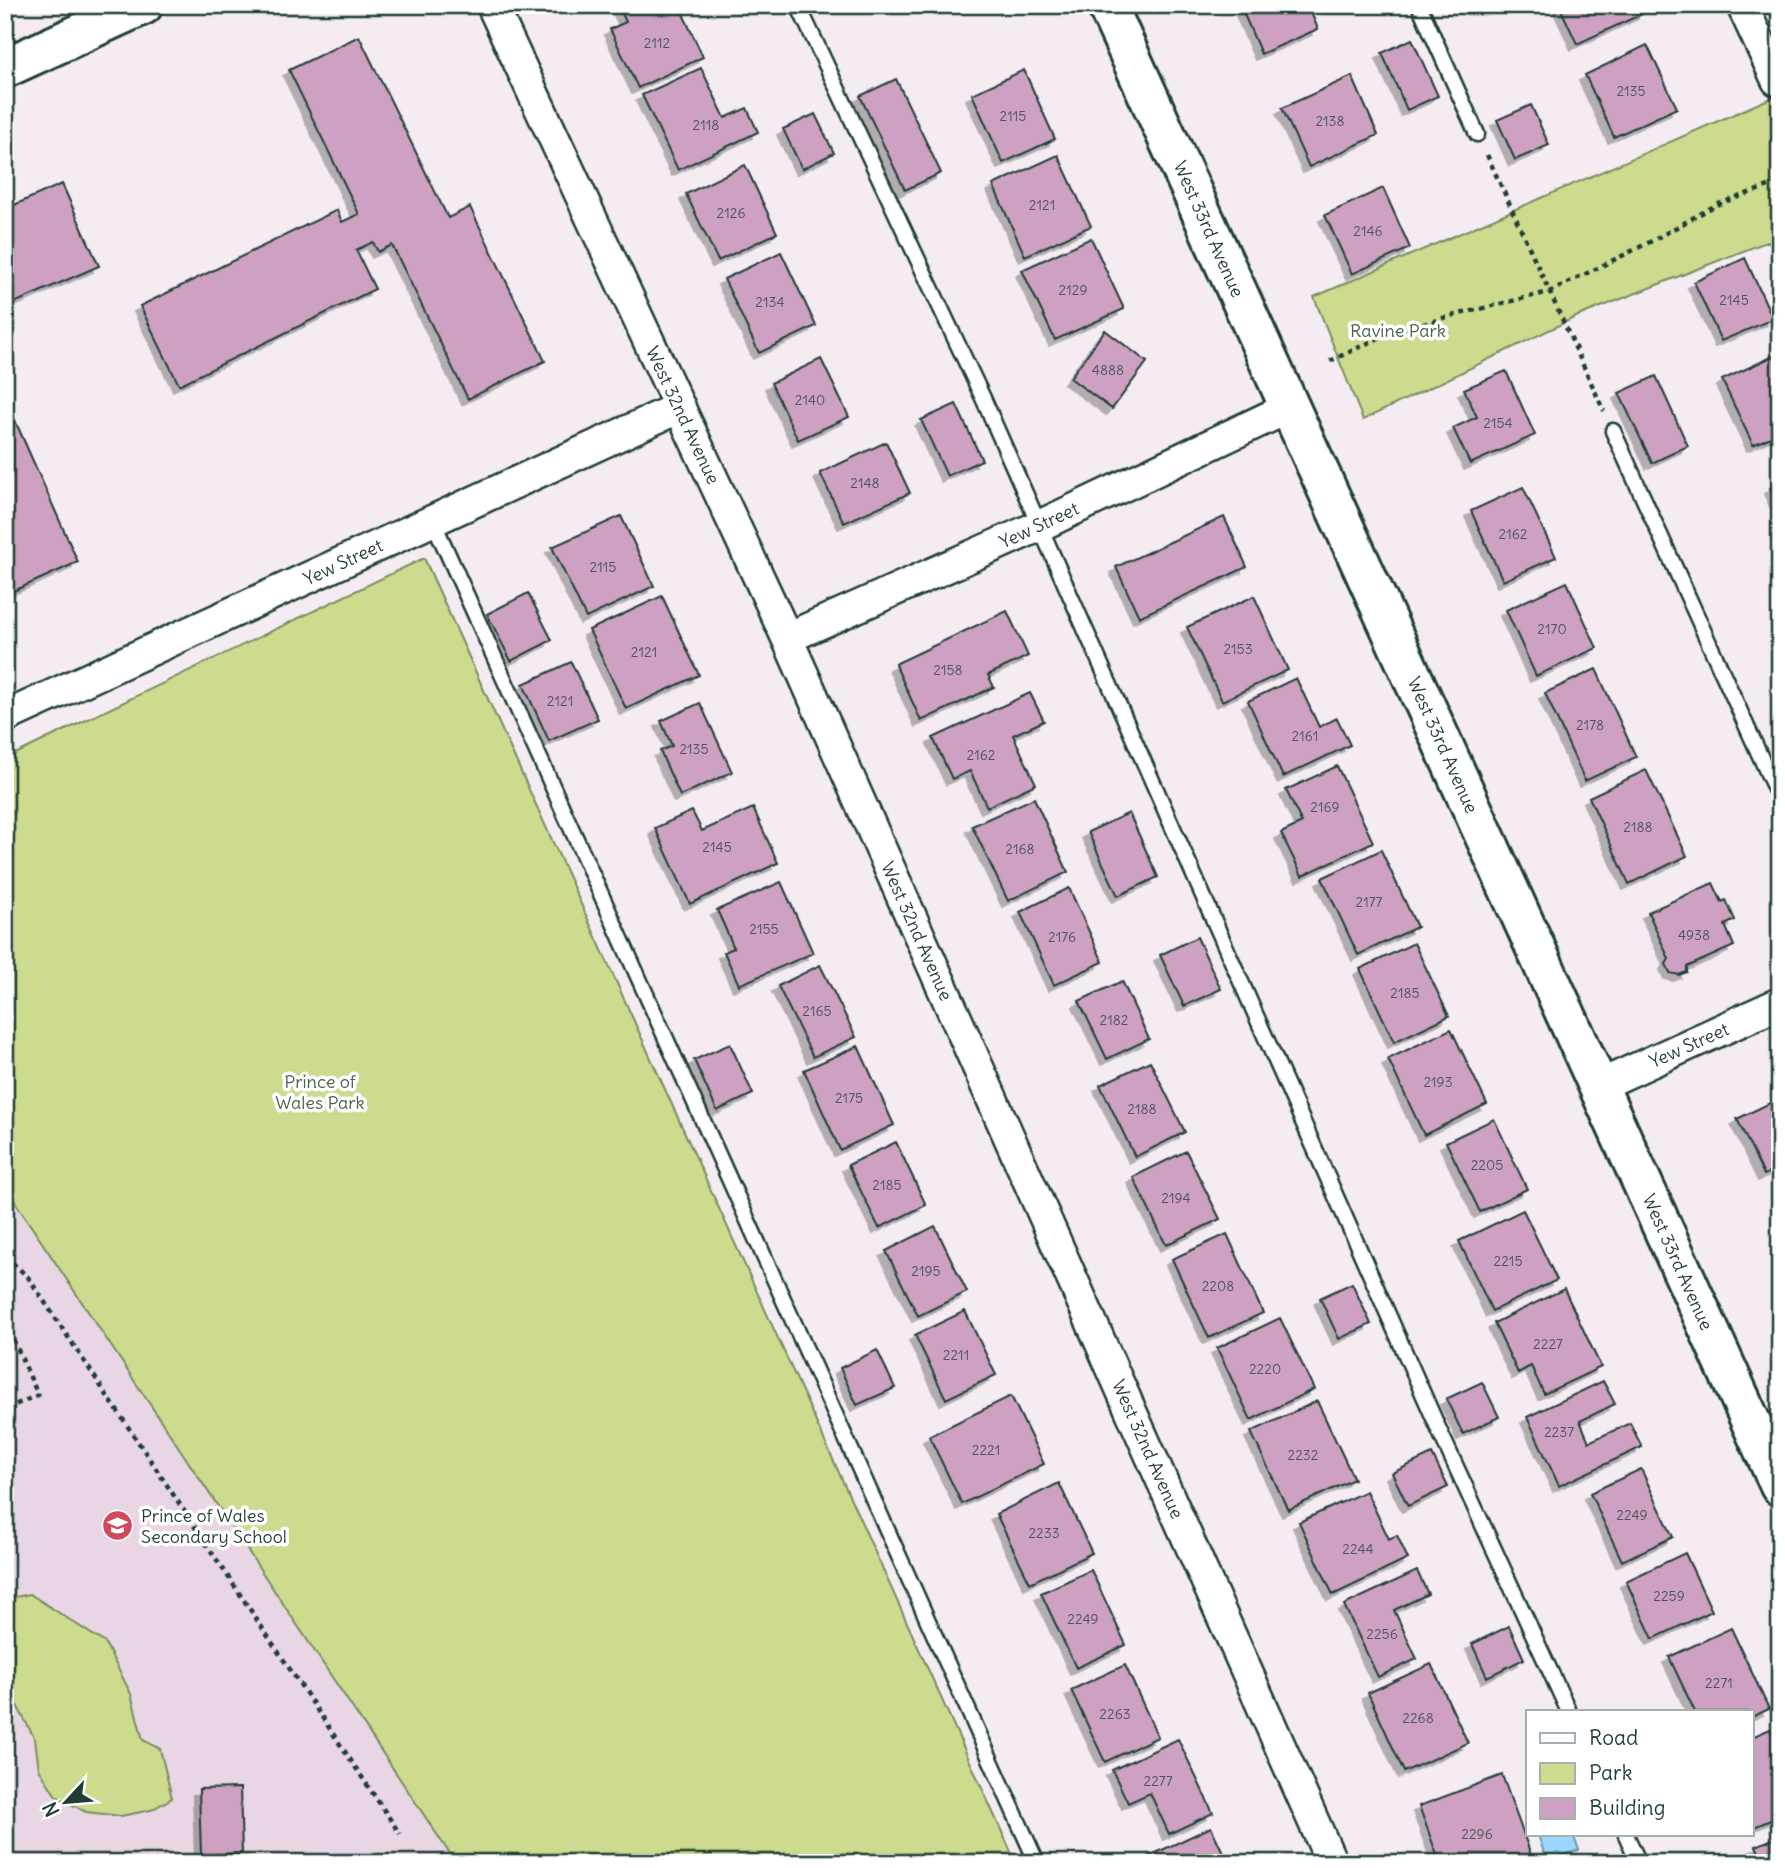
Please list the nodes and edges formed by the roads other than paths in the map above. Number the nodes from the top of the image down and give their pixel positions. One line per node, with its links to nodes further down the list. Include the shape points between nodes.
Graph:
1 (142, 5): 7 (street)
2 (492, 5): 10 (street, West 32nd Avenue)
3 (798, 5): 14 (lane)
4 (1107, 5): 11 (street, West 33rd Avenue)
5 (1419, 5): 9 (lane)
6 (1742, 5): 8 (street)
7 (5, 68)
8 (1777, 80)
9 (1478, 134)
10 (680, 407): 13 (street, Yew Street); 15 (street, West 32nd Avenue)
11 (1290, 407): 14 (street, Yew Street); 19 (street, West 33rd Avenue)
12 (1613, 431): 17 (lane)
13 (433, 521): 16 (street, Yew Street); 23 (lane)
14 (1039, 526): 15 (street, Yew Street); 21 (lane, via 1440,1432)
15 (787, 638): 24 (street, West 32nd Avenue)
16 (5, 717)
17 (1780, 800)
18 (1780, 1003): 19 (street, Yew Street)
19 (1598, 1086): 20 (street, West 33rd Avenue)
20 (1780, 1486)
21 (1568, 1710)
22 (1626, 1836): 25 (lane)
23 (1037, 1863)
24 (1332, 1863)
25 (1639, 1863)

